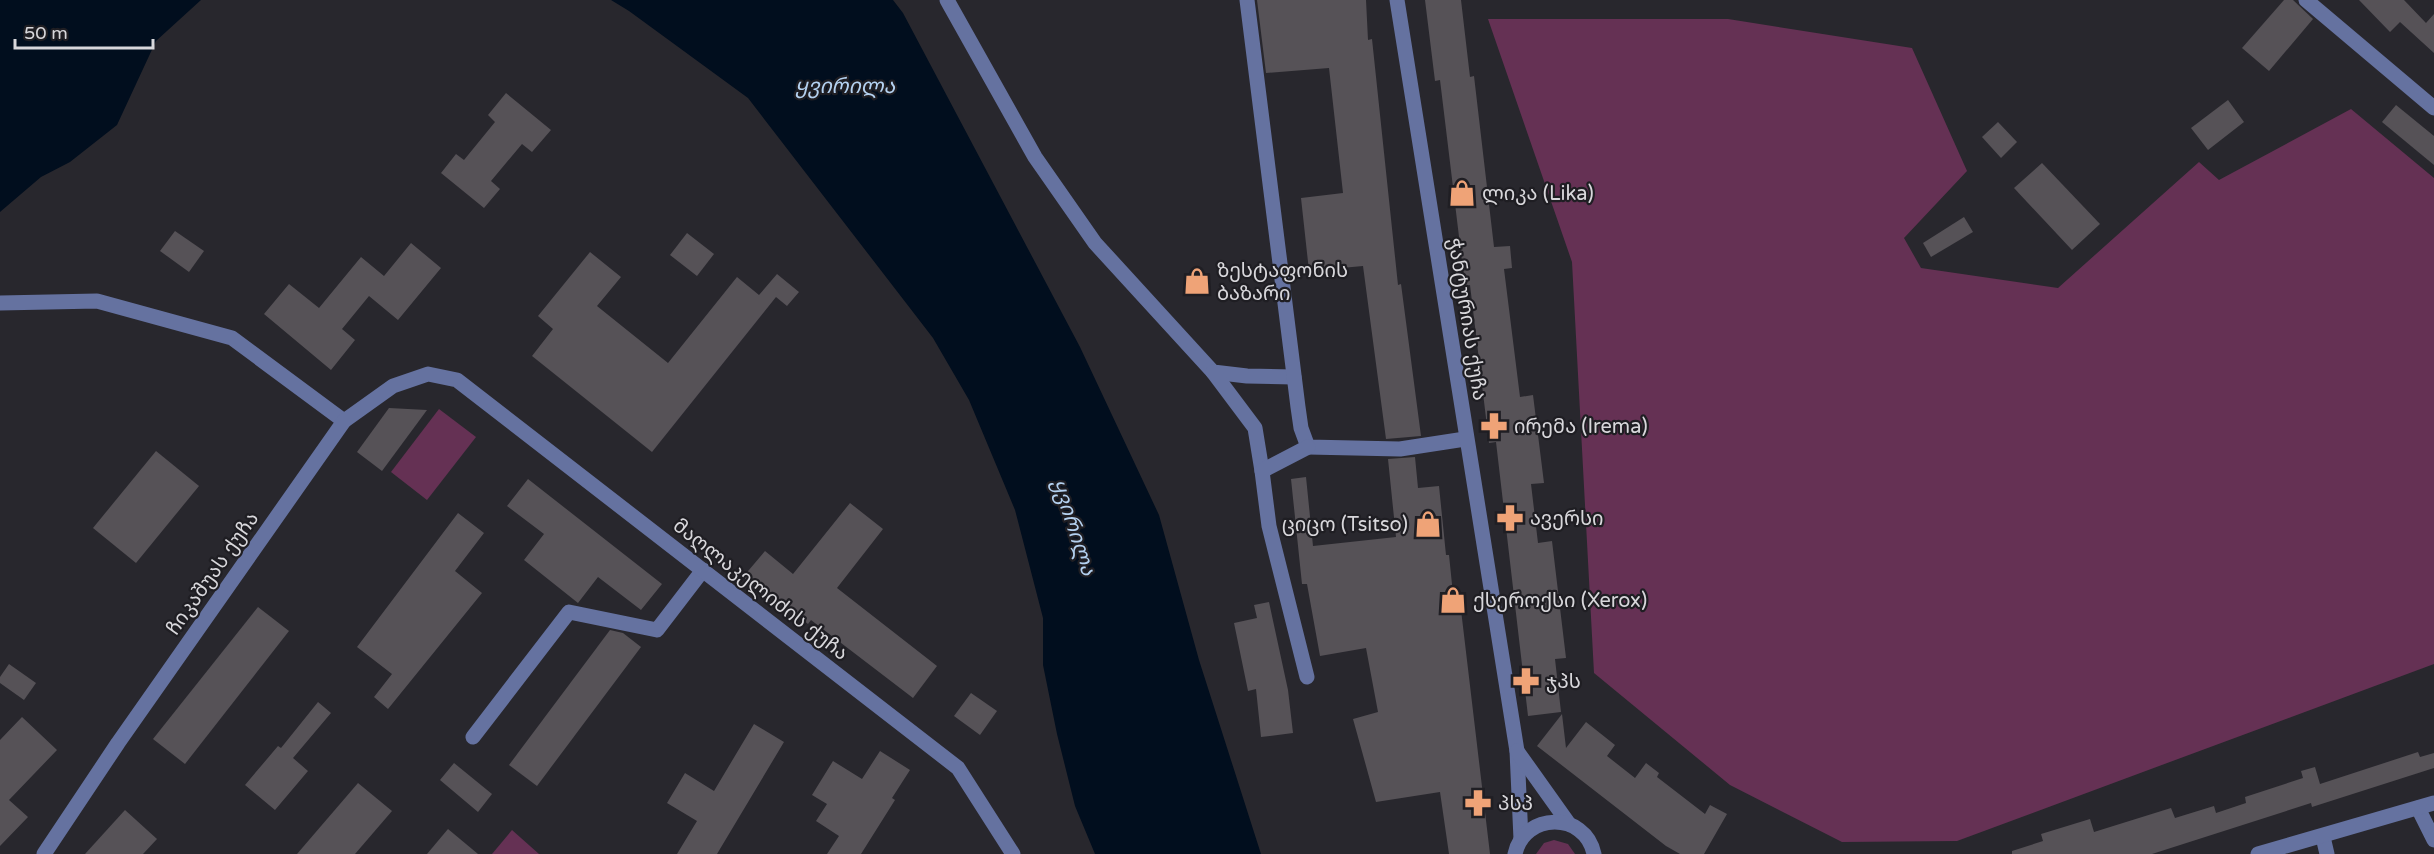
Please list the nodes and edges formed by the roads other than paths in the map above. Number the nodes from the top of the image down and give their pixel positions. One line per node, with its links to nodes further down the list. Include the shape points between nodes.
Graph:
1 (947, 0): 7 (street, via 1035,157 1095,243)
2 (1247, 0): 8 (street)
3 (1397, 0): 11 (street, ჭანტურიას ქუჩა)
4 (2306, 0): 5 (street)
5 (2434, 108)
6 (5, 303): 10 (street, via 97,301 232,338)
7 (1213, 372): 8 (street); 13 (street, via 1255,428)
8 (1294, 376): 12 (street, via 1301,428)
9 (457, 380): 10 (street, ჩიკაშუას ქუჩა, via 428,374 393,386); 14 (street, მაღლაკელიძის ქუჩა)
10 (344, 422): 25 (street, ჩიკაშუას ქუჩა)
11 (1466, 439): 12 (street, via 1400,449); 17 (street, ჭანტურიას ქუჩა)
12 (1308, 447): 13 (street)
13 (1262, 471): 15 (street, via 1269,526)
14 (703, 570): 16 (street, via 657,630 569,612); 26 (street, მაღლაკელიძის ქუჩა, via 958,768)
15 (1307, 677)
16 (473, 736)
17 (1517, 751): 20 (street, ჭანტურიას ქუჩა); 22 (street, ჭანტურიას ქუჩა)
18 (2434, 802): 19 (street)
19 (2418, 808): 21 (street); 23 (street)
20 (1569, 824): 22 (street, via 1548,821); 24 (street, ჭანტურიას ქუჩა, via 1585,834)
21 (2323, 837): 29 (street); 30 (street)
22 (1521, 839): 27 (street)
23 (2434, 840)
24 (1592, 848): 28 (street, ჭანტურიას ქუჩა)
25 (44, 854)
26 (1013, 854)
27 (1515, 854)
28 (1606, 854)
29 (2258, 854)
30 (2327, 854)

